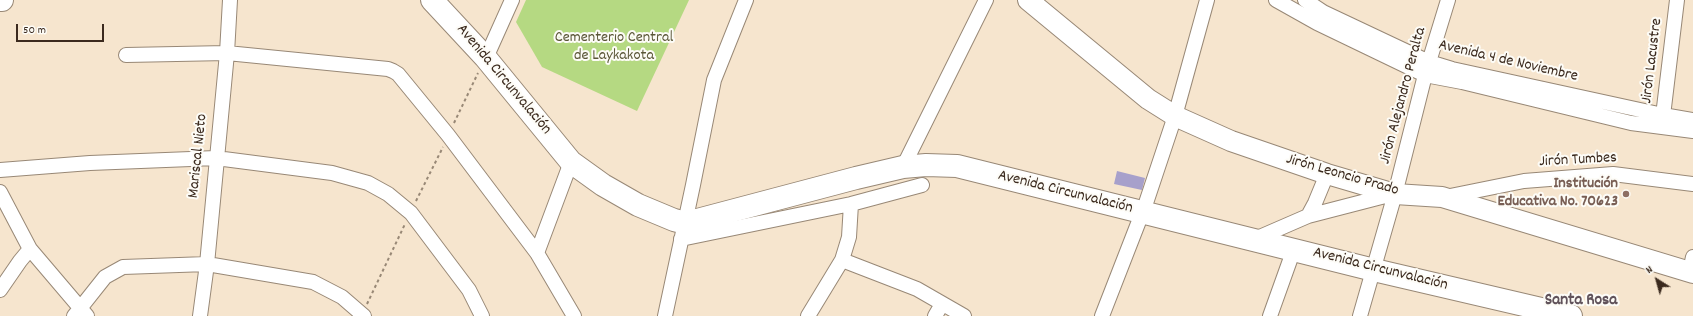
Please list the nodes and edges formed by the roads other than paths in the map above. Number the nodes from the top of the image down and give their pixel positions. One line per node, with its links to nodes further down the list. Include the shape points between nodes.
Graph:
1 (230, 0): 14 (street, Mariscal Nieto)
2 (432, 0): 15 (highway, Avenida Circunvalación)
3 (444, 0): 15 (highway, Avenida Circunvalación)
4 (512, 0): 15 (street)
5 (746, 0): 35 (street, via 714,80)
6 (986, 0): 24 (street)
7 (1028, 0): 18 (street, Jirón Leoncio Prado, via 1148,98)
8 (1207, 0): 18 (street)
9 (1276, 0): 13 (street, Avenida 4 de Noviembre)
10 (1305, 0): 13 (street)
11 (1448, 0): 17 (street, Jirón Alejandro Peralta)
12 (1677, 0): 20 (street, Jirón Lacustre)
13 (1320, 17): 17 (street, Avenida 4 de Noviembre)
14 (227, 53): 16 (street); 22 (street, Mariscal Nieto); 39 (street, via 388,69 398,74)
15 (488, 53): 23 (highway, Avenida Circunvalación, via 550,124)
16 (126, 56)
17 (1427, 68): 20 (street, Avenida 4 de Noviembre, via 1462,82 1630,123); 30 (street, Jirón Alejandro Peralta)
18 (1175, 116): 26 (street, Jirón Leoncio Prado, via 1231,141); 33 (street)
19 (1693, 120): 20 (street)
20 (1663, 121): 21 (street)
21 (1693, 131)
22 (216, 158): 25 (street, via 90,162); 41 (street, Mariscal Nieto); 49 (street, via 332,173 368,183 388,194 410,213 440,250 469,290)
23 (571, 162): 35 (highway, Avenida Circunvalación, via 603,185 638,205 674,220); 39 (street)
24 (903, 167): 33 (highway, Avenida Circunvalación, via 957,166); 35 (highway, Avenida Circunvalación, via 848,180)
25 (0, 170)
26 (1327, 174): 30 (street, Jirón Leoncio Prado); 34 (street)
27 (1693, 184): 31 (street, Jirón Tumbes, via 1613,174 1524,181)
28 (922, 185): 32 (street)
29 (0, 192): 37 (street)
30 (1395, 194): 31 (street, Jirón Leoncio Prado); 34 (street); 43 (street, Jirón Alejandro Peralta)
31 (1442, 197): 42 (street, Jirón Leoncio Prado)
32 (851, 204): 35 (street); 40 (street, via 849,237)
33 (1142, 212): 36 (highway, Avenida Circunvalación); 55 (street)
34 (1308, 216): 36 (street)
35 (683, 231): 51 (street)
36 (1255, 239): 38 (highway, Avenida Circunvalación)
37 (30, 249): 44 (street); 46 (street)
38 (1294, 249): 43 (highway, Avenida Circunvalación); 56 (street)
39 (538, 253): 50 (street)
40 (842, 260): 45 (street, via 917,289); 52 (street)
41 (207, 264): 46 (street, via 123,267 105,277); 47 (street, Mariscal Nieto); 48 (street, via 313,282 342,297)
42 (1692, 267)
43 (1374, 270): 57 (street, Jirón Alejandro Peralta); 58 (highway, Avenida Circunvalación)
44 (0, 290)
45 (942, 304): 53 (street); 54 (street)
46 (81, 313)
47 (200, 316)
48 (364, 316)
49 (482, 316)
50 (574, 316)
51 (665, 316)
52 (808, 316)
53 (935, 316)
54 (964, 316)
55 (1102, 316)
56 (1270, 316)
57 (1360, 316)
58 (1571, 316)

